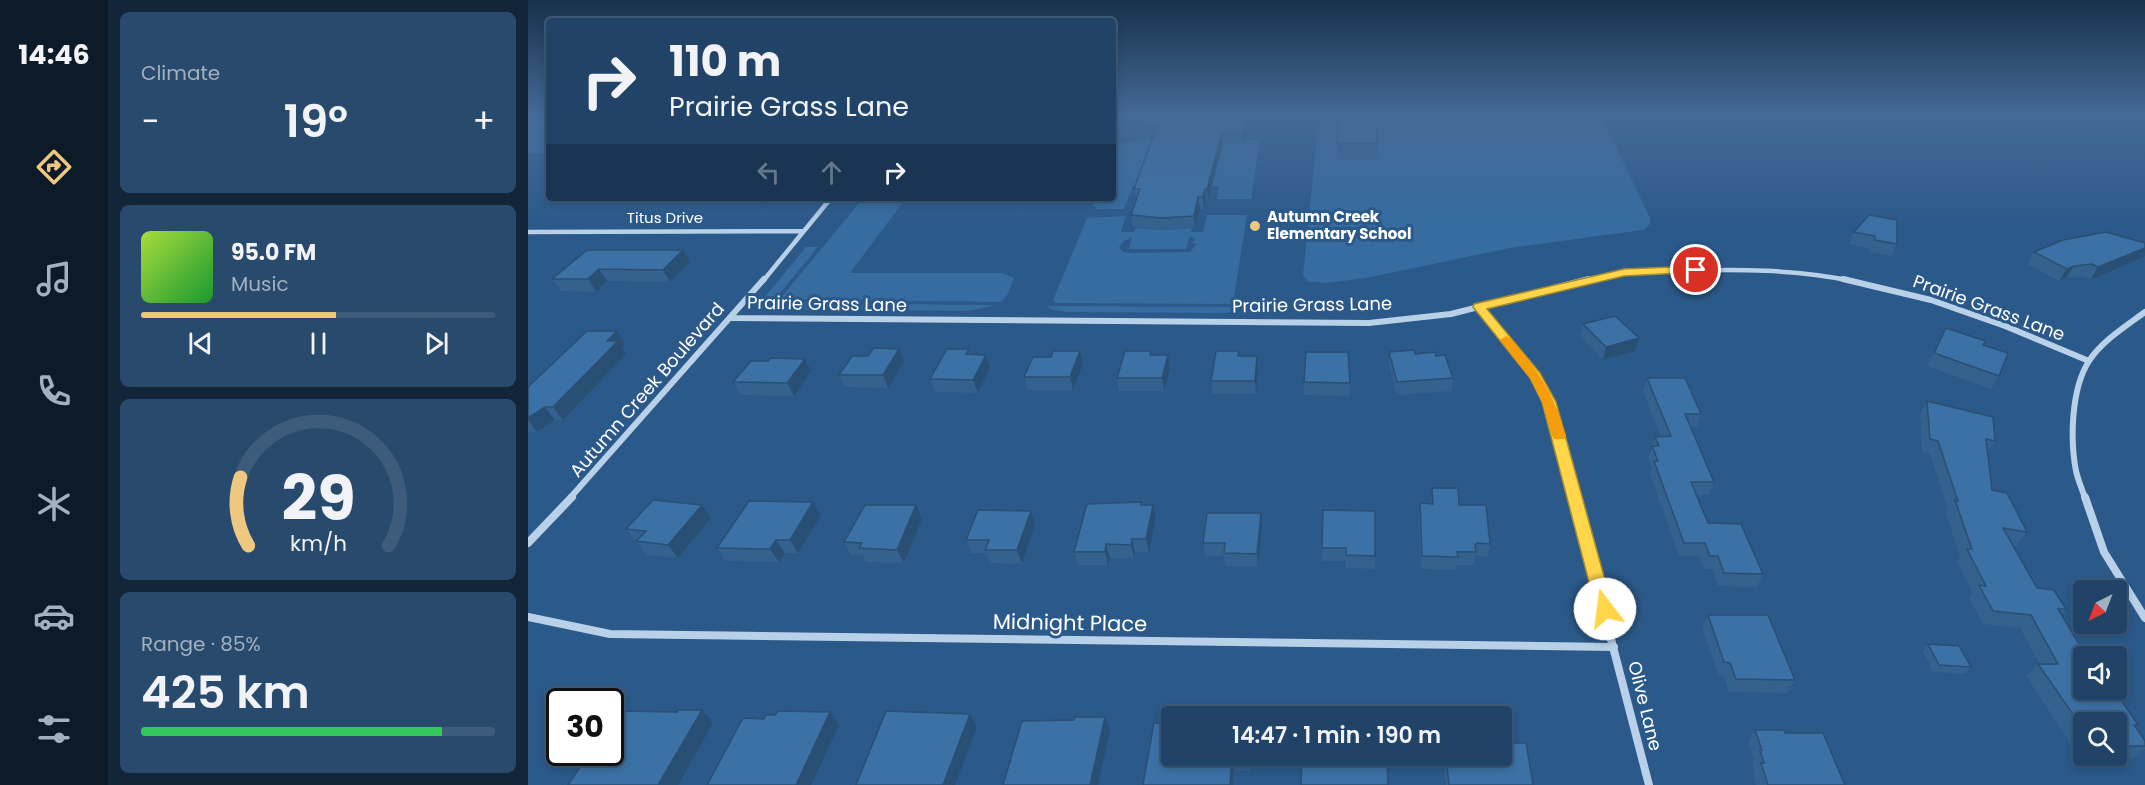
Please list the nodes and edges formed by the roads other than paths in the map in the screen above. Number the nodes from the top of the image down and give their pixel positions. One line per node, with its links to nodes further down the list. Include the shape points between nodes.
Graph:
1 (828, 201): 2 (street, Autumn Creek Boulevard)
2 (802, 231): 3 (street, Titus Drive); 6 (street, Autumn Creek Boulevard)
3 (528, 232)
4 (1479, 307): 6 (street, Prairie Grass Lane, via 1369,323); 7 (street, Prairie Grass Lane, via 1624,273 1716,270 1800,274 1931,300); 11 (street, Olive Lane, via 1536,376 1549,402)
5 (2145, 312): 7 (street, via 2116,332)
6 (732, 318): 8 (street, Autumn Creek Boulevard)
7 (2089, 361): 10 (street, via 2078,387 2073,421 2076,472 2104,552)
8 (528, 543)
9 (528, 616): 11 (street, Midnight Place, via 610,634)
10 (2145, 618)
11 (1614, 647): 12 (street, Olive Lane)
12 (1649, 785)

